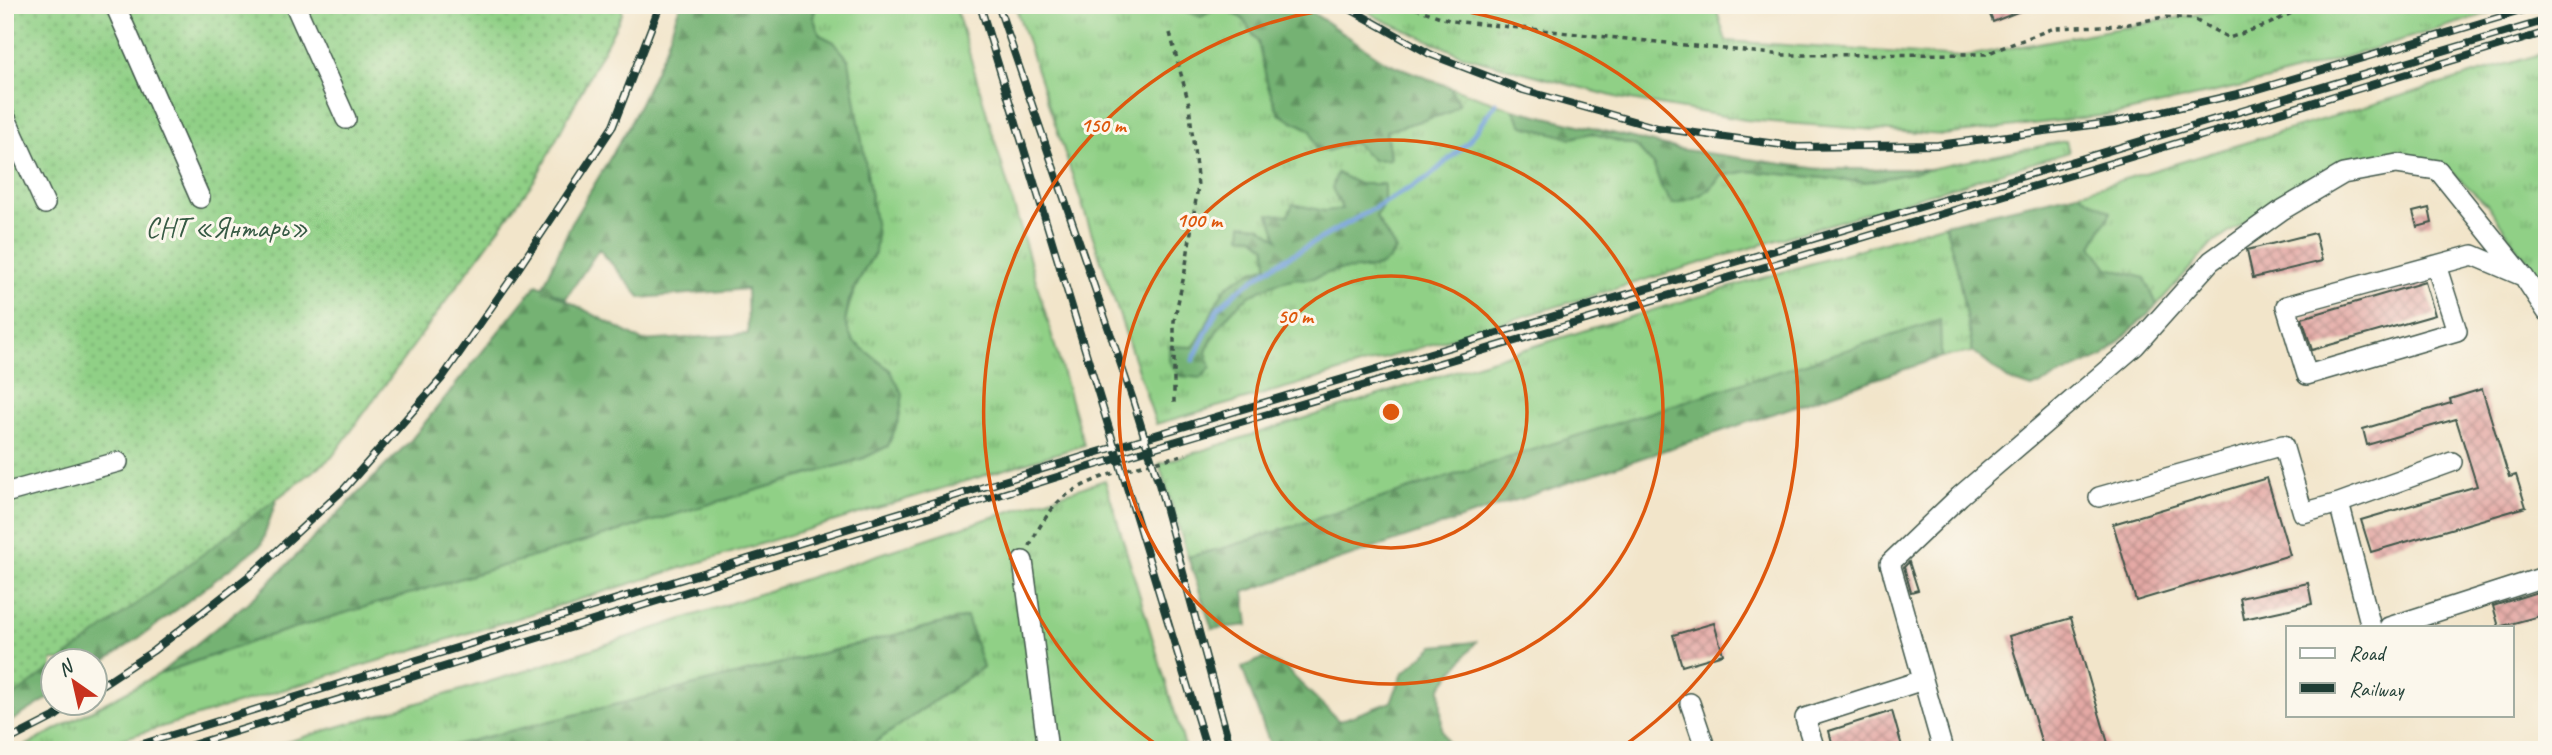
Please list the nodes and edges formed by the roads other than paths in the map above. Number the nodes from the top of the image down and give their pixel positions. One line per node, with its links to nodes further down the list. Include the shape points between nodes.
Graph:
1 (115, 5): 5 (lane)
2 (295, 5): 4 (lane)
3 (5, 116): 6 (lane)
4 (346, 119)
5 (200, 198)
6 (45, 204)
7 (2436, 264): 7 (lane, via 2286,306 2307,375 2457,331); 8 (lane, via 2473,255)
8 (2524, 276): 9 (lane); 19 (lane, via 2438,170 2397,164 2343,174 2281,210 2211,261 2135,346 1960,496 1890,563)
9 (2547, 312)
10 (118, 462): 12 (lane)
11 (2452, 462): 14 (lane)
12 (5, 493)
13 (2099, 497): 14 (lane, via 2283,444 2303,513)
14 (2339, 503): 17 (lane)
15 (1023, 561): 21 (lane)
16 (2547, 576): 18 (lane)
17 (2371, 626)
18 (2392, 626)
19 (1923, 680): 23 (lane, via 1805,718); 24 (lane)
20 (1690, 703): 22 (lane)
21 (1048, 750)
22 (1706, 750)
23 (1815, 750)
24 (1943, 750)

